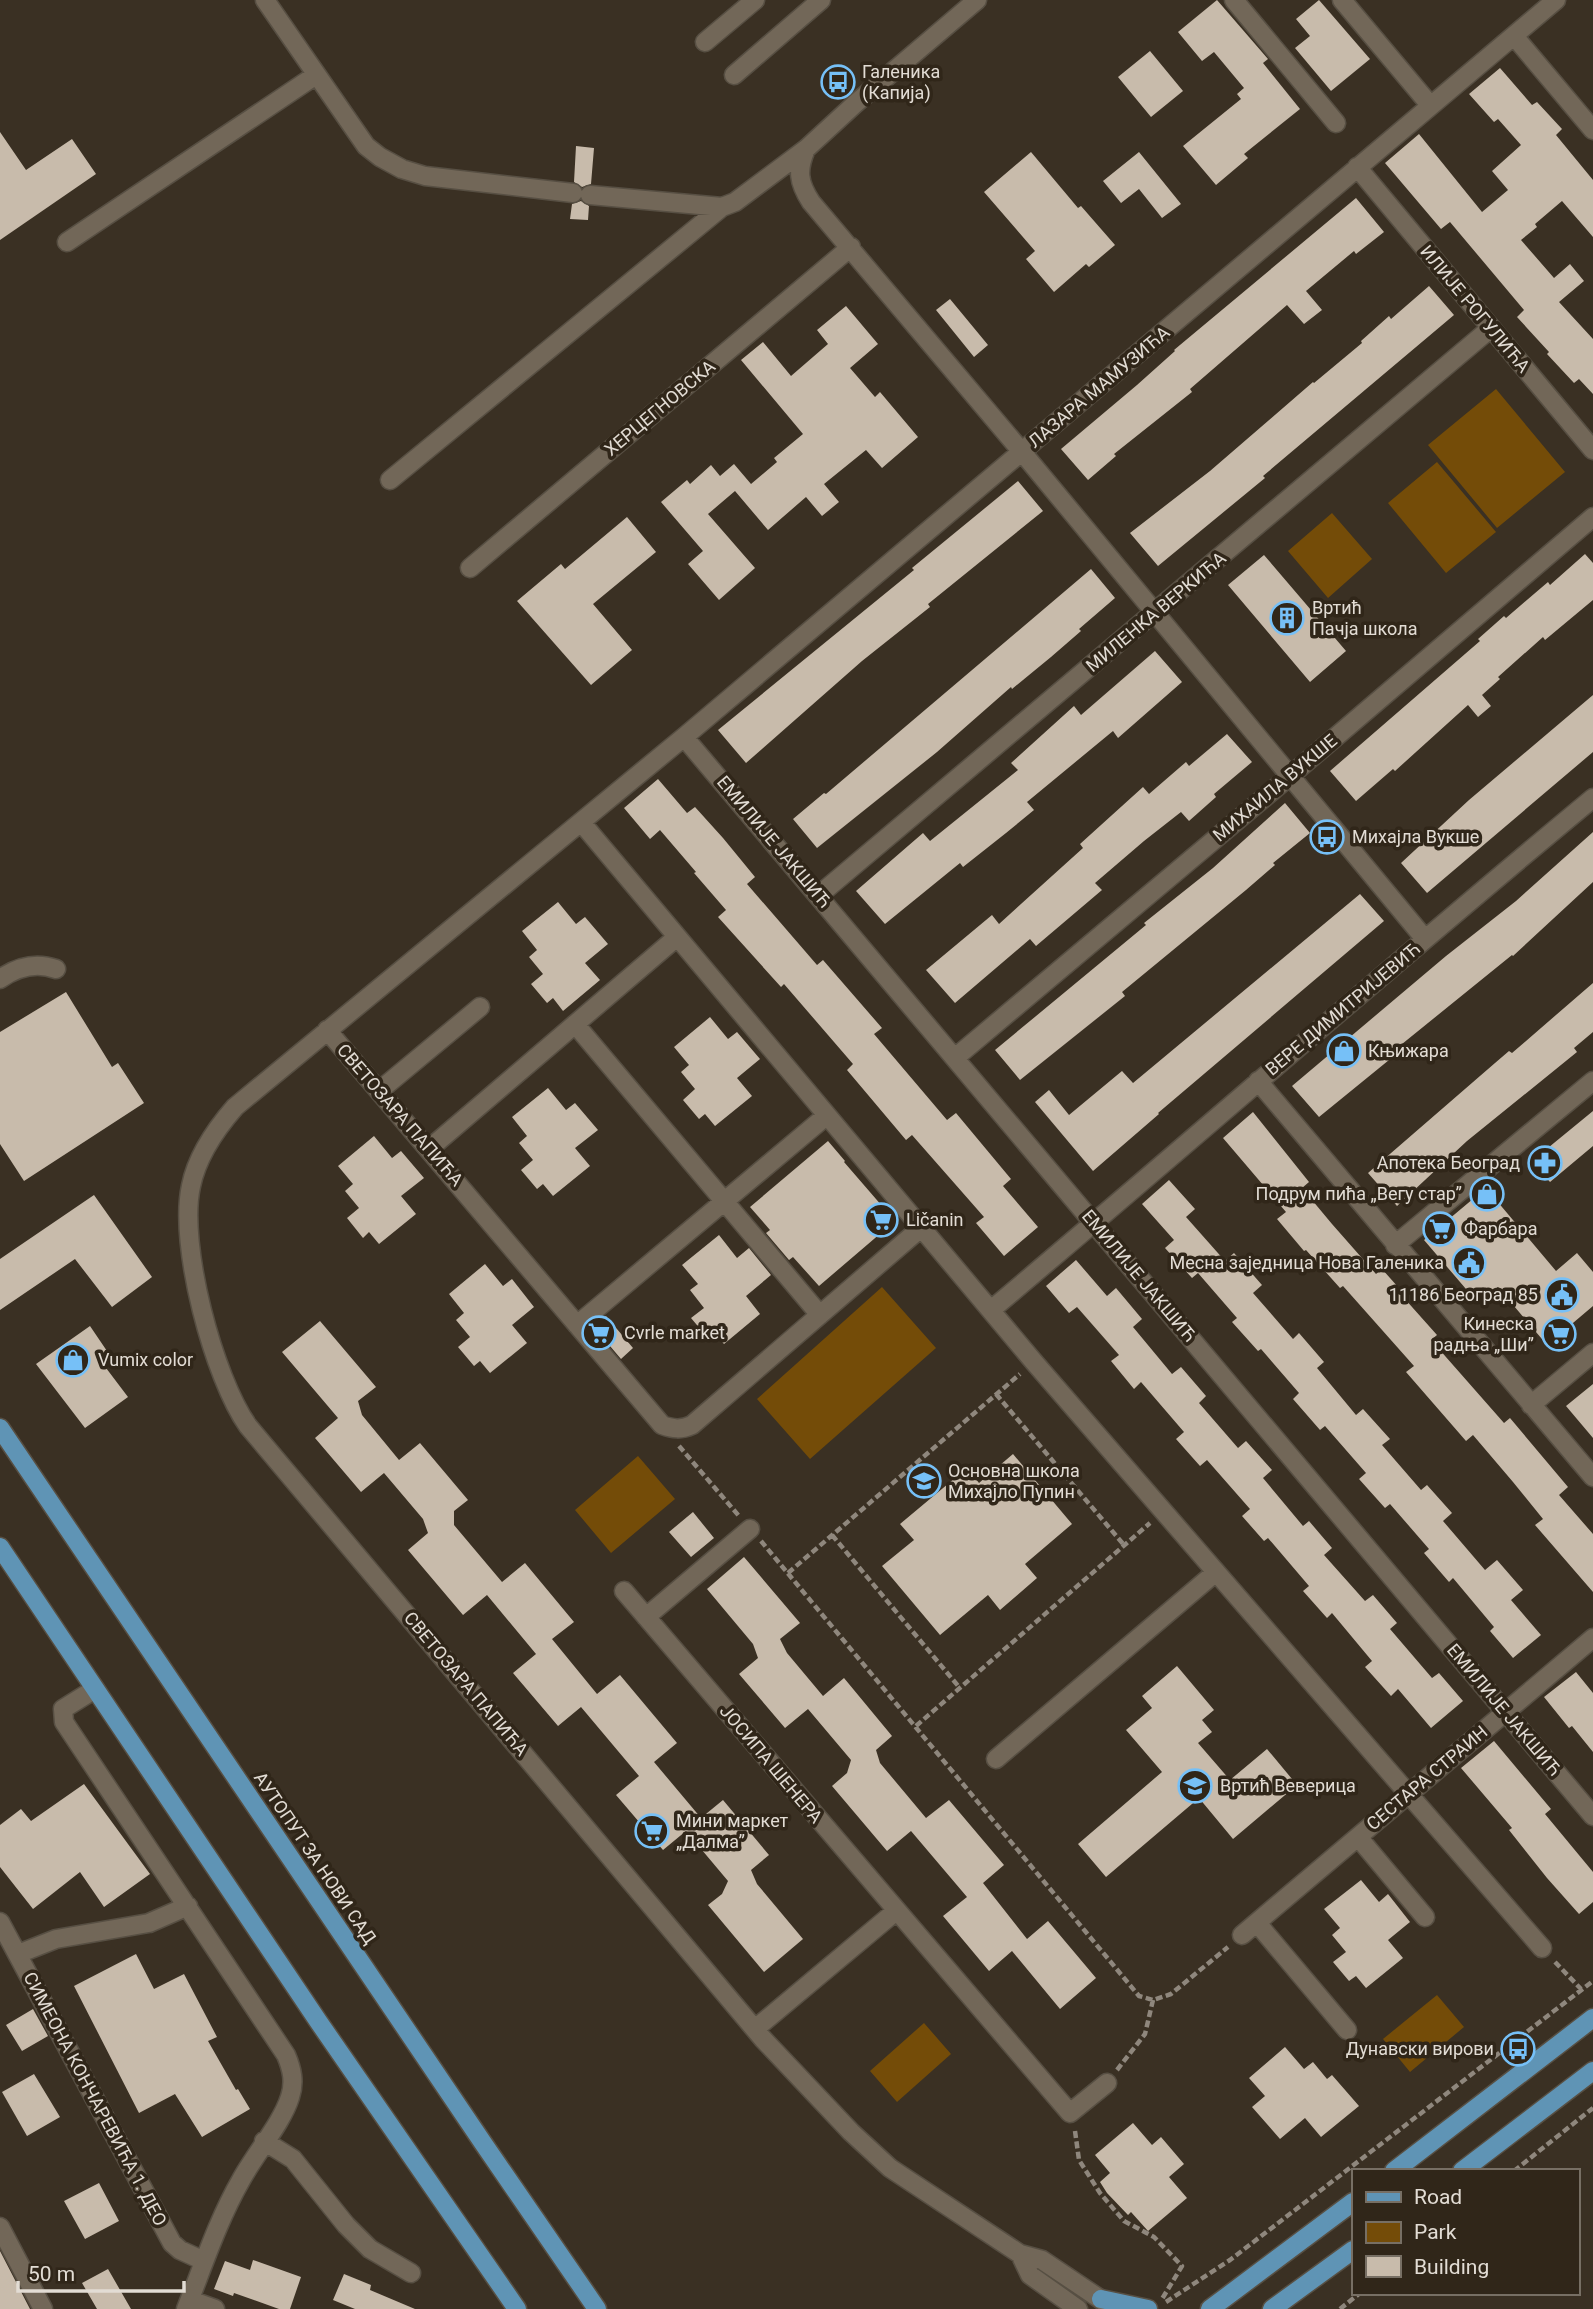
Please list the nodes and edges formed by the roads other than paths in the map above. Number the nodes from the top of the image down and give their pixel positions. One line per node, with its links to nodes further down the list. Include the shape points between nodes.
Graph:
1 (265, 0): 10 (street)
2 (755, 0): 9 (street)
3 (821, 0): 11 (street)
4 (977, 0): 15 (street)
5 (1234, 0): 13 (street)
6 (1342, 0): 12 (street)
7 (1556, 0): 8 (street, ЛАЗАРА МАМУЗИЋА)
8 (1514, 36): 12 (street, ЛАЗАРА МАМУЗИЋА); 14 (street)
9 (705, 42)
10 (316, 75): 17 (street, via 366,146 402,169 425,176); 18 (street)
11 (734, 75)
12 (1430, 105): 16 (street, ЛАЗАРА МАМУЗИЋА)
13 (1336, 123)
14 (1593, 130)
15 (806, 149): 17 (street, via 747,195); 19 (street, via 799,172 802,187)
16 (1357, 167): 20 (street, ИЛИЈЕ РОГУЛИЋА); 22 (street, ЛАЗАРА МАМУЗИЋА)
17 (722, 207): 23 (street)
18 (67, 242)
19 (851, 247): 22 (street); 25 (street, ХЕРЦЕГНОВСКА)
20 (1491, 328): 21 (street, ИЛИЈЕ РОГУЛИЋА); 26 (street, МИЛЕНКА ВЕРКИЋА)
21 (1593, 450)
22 (1022, 452): 26 (street); 27 (street, ЛАЗАРА МАМУЗИЋА)
23 (390, 480)
24 (1593, 517): 28 (street, МИХАИЛА ВУКШЕ)
25 (470, 568)
26 (1154, 614): 28 (street); 31 (street, МИЛЕНКА ВЕРКИЋА)
27 (684, 737): 30 (street, СВЕТОЗАРА ПАПИЋА); 31 (street, ЕМИЛИЈЕ ЈАКШИЋ)
28 (1290, 776): 33 (street); 39 (street, МИХАИЛА ВУКШЕ)
29 (1591, 803): 33 (street, ВЕРЕ ДИМИТРИЈЕВИЋ)
30 (581, 822): 32 (street); 38 (street, СВЕТОЗАРА ПАПИЋА)
31 (819, 895): 39 (street, ЕМИЛИЈЕ ЈАКШИЋ)
32 (677, 937): 37 (street); 43 (street)
33 (1425, 939): 40 (street, ВЕРЕ ДИМИТРИЈЕВИЋ)
34 (56, 969): 35 (street, via 25,967)
35 (0, 979)
36 (480, 1007): 42 (street)
37 (575, 1024): 44 (street); 45 (street)
38 (327, 1030): 42 (street, СВЕТОЗАРА ПАПИЋА); 77 (street, СВЕТОЗАРА ПАПИЋА, via 235,1107 195,1169 187,1210 188,1241 213,1344 237,1411)
39 (956, 1057): 46 (street, ЕМИЛИЈЕ ЈАКШИЋ)
40 (1258, 1080): 46 (street, ВЕРЕ ДИМИТРИЈЕВИЋ); 48 (street)
41 (1593, 1081): 48 (street)
42 (379, 1091): 44 (street, СВЕТОЗАРА ПАПИЋА)
43 (826, 1116): 45 (street); 47 (street)
44 (429, 1149): 51 (street, СВЕТОЗАРА ПАПИЋА)
45 (723, 1201): 50 (street); 51 (street)
46 (1094, 1223): 49 (street, ВЕРЕ ДИМИТРИЈЕВИЋ); 63 (street, ЕМИЛИЈЕ ЈАКШИЋ)
47 (922, 1227): 49 (street); 50 (street)
48 (1395, 1245): 53 (street)
49 (991, 1310): 58 (street)
50 (820, 1315): 51 (street, СВЕТОЗАРА ПАПИЋА, via 692,1425 678,1429 662,1425)
51 (577, 1325)
52 (1593, 1353): 53 (street)
53 (1531, 1405): 55 (street)
54 (0, 1428): 95 (main road, АУТОПУТ ЗА НОВИ САД)
55 (1593, 1477)
56 (750, 1529): 60 (street)
57 (0, 1547): 62 (main road)
58 (1216, 1572): 64 (street); 65 (street)
59 (624, 1591): 60 (street, ЈОСИПА ШЕНЕРА)
60 (646, 1617): 69 (street, ЈОСИПА ШЕНЕРА)
61 (1593, 1638): 63 (street, СЕСТАРА СТРАИН)
62 (95, 1689): 68 (street, via 63,1709 64,1722); 94 (main road)
63 (1505, 1711): 65 (street, СЕСТАРА СТРАИН); 66 (street, ЕМИЛИЈЕ ЈАКШИЋ)
64 (996, 1759)
65 (1409, 1793): 67 (street, СЕСТАРА СТРАИН); 74 (street)
66 (1593, 1816)
67 (1357, 1837): 70 (street, СЕСТАРА СТРАИН); 72 (street, СЕСТАРА СТРАИН)
68 (188, 1906): 75 (street, via 149,1923 57,1939); 81 (street, via 291,2067 293,2082 286,2109)
69 (896, 1911): 77 (street); 80 (street, ЈОСИПА ШЕНЕРА, via 1070,2113)
70 (1425, 1917)
71 (0, 1922): 75 (street, СИМЕОНА КОНЧАРЕВИЋА 1. ДЕО)
72 (1257, 1923): 73 (street, СЕСТАРА СТРАИН); 78 (street)
73 (1242, 1935)
74 (1542, 1948)
75 (18, 1954): 88 (street, СИМЕОНА КОНЧАРЕВИЋА 1. ДЕО, via 172,2243)
76 (1593, 2018): 82 (main road)
77 (755, 2029): 87 (street, СВЕТОЗАРА ПАПИЋА, via 890,2168)
78 (1347, 2030)
79 (1593, 2071): 83 (main road)
80 (1107, 2083)
81 (264, 2141): 88 (street, via 240,2181); 89 (street, via 293,2159 370,2249)
82 (1397, 2169)
83 (1465, 2169)
84 (1352, 2203): 98 (main road)
85 (0, 2227): 92 (street)
86 (1352, 2251): 99 (main road)
87 (1020, 2254): 91 (street, СВЕТОЗАРА ПАПИЋА, via 1042,2260); 96 (street, СВЕТОЗАРА ПАПИЋА, via 1030,2275)
88 (204, 2261): 90 (street)
89 (411, 2273)
90 (188, 2304): 93 (street)
91 (1108, 2304): 97 (main road)
92 (43, 2309)
93 (215, 2309)
94 (517, 2309)
95 (597, 2309)
96 (1078, 2309)
97 (1148, 2309)
98 (1210, 2309)
99 (1272, 2309)

